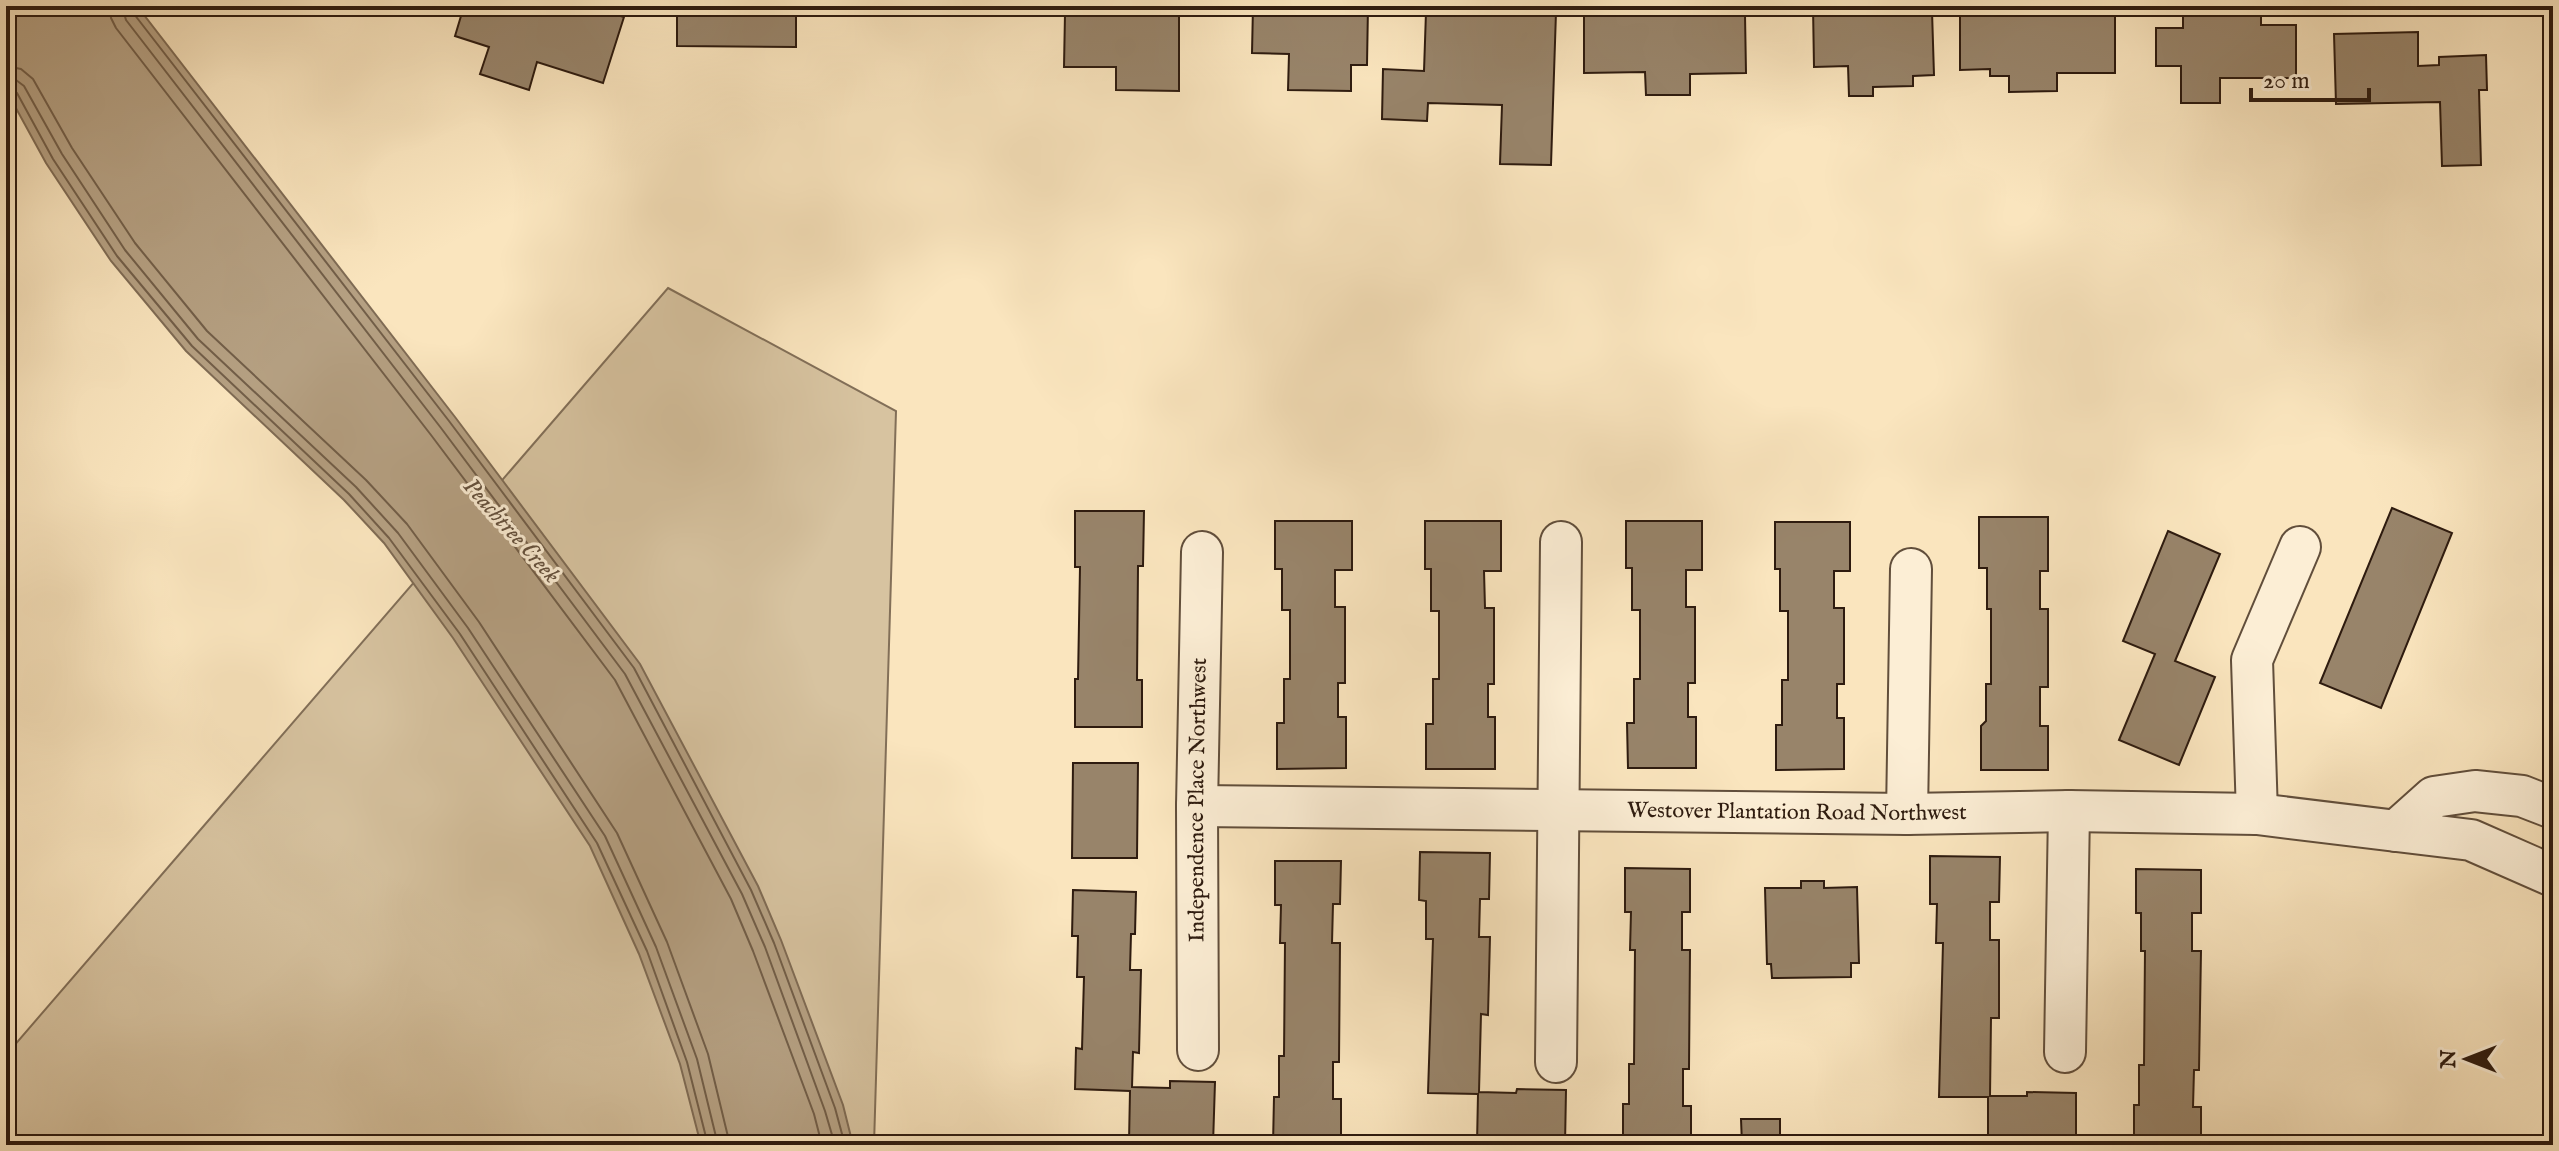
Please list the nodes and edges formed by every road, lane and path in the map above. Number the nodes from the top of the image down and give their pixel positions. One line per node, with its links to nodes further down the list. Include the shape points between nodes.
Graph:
1 (1561, 542): 6 (street)
2 (2300, 547): 10 (street, via 2252,660)
3 (1202, 552): 5 (street, Independence Place Northwest)
4 (1911, 569): 9 (street)
5 (1197, 806): 6 (street, Westover Plantation Road Northwest); 13 (street, Independence Place Northwest)
6 (1557, 808): 9 (street, Westover Plantation Road Northwest); 15 (street)
7 (2553, 808): 11 (street, via 2522,796 2475,791 2434,797)
8 (2069, 811): 9 (street, Westover Plantation Road Northwest); 10 (street, Westover Plantation Road Northwest); 14 (street)
9 (1907, 814)
10 (2257, 814): 11 (street, Westover Plantation Road Northwest)
11 (2396, 831): 12 (street, Westover Plantation Road Northwest, via 2471,840)
12 (2553, 876)
13 (1198, 1050)
14 (2065, 1052)
15 (1556, 1062)

